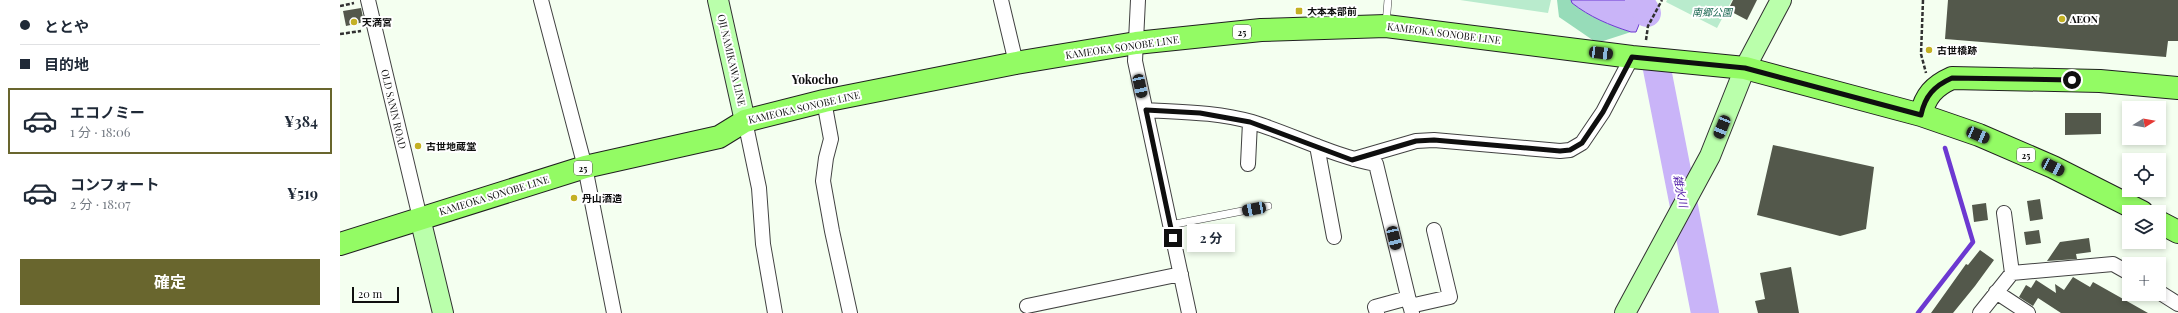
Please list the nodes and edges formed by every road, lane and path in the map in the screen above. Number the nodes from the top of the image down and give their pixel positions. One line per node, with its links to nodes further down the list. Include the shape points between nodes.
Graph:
1 (368, 0): 11 (street, OLD SANIN ROAD)
2 (541, 0): 27 (street)
3 (718, 0): 22 (street, OJI NAMIKAWA LINE)
4 (1001, 0): 15 (street)
5 (1138, 0): 13 (street)
6 (1388, 0): 10 (lane)
7 (1662, 0): 14 (path, via 1648,26)
8 (1781, 0): 16 (street)
9 (1923, 0): 18 (path, via 1921,54)
10 (1386, 26): 13 (main road, KAMEOKA SONOBE LINE / 25, via 1260,30); 14 (main road, KAMEOKA SONOBE LINE / 25)
11 (375, 28): 12 (path); 31 (street, OLD SANIN ROAD)
12 (340, 34)
13 (1136, 43): 15 (main road, KAMEOKA SONOBE LINE / 25); 20 (street, via 1135,61)
14 (1637, 57): 16 (main road, KAMEOKA SONOBE LINE / 25); 25 (street, via 1582,143 1570,150 1434,140 1416,141)
15 (1016, 63): 19 (main road, KAMEOKA SONOBE LINE / 25)
16 (1745, 68): 21 (main road, KAMEOKA SONOBE LINE / 25); 52 (street, via 1710,156)
17 (2178, 88): 18 (main road, via 2100,81 1972,77 1952,78 1940,83)
18 (1932, 91): 21 (main road, via 1924,103)
19 (824, 101): 22 (main road, KAMEOKA SONOBE LINE / 25); 49 (street, via 831,139 823,181)
20 (1146, 110): 23 (street, via 1200,113); 32 (street)
21 (1921, 115): 28 (main road, KAMEOKA SONOBE LINE / 25, via 1978,135 2053,167)
22 (745, 121): 27 (main road, KAMEOKA SONOBE LINE / 25, via 719,137); 48 (street, via 759,188 763,244)
23 (1250, 122): 24 (street); 26 (street)
24 (1317, 146): 25 (street); 36 (street)
25 (1352, 160): 45 (street, via 1376,164)
26 (1248, 164)
27 (584, 167): 31 (main road, KAMEOKA SONOBE LINE / 25); 47 (street)
28 (2129, 205)
29 (1268, 206): 32 (lane)
30 (2004, 213): 39 (street)
31 (420, 218): 37 (main road, KAMEOKA SONOBE LINE / 25); 46 (street)
32 (1170, 226): 40 (street)
33 (2166, 226): 35 (main road)
34 (1434, 230): 45 (street, via 1450,297)
35 (2178, 232)
36 (1334, 237)
37 (340, 244)
38 (2122, 270): 39 (street, via 2113,264)
39 (2012, 273): 41 (street)
40 (1181, 274): 44 (street); 50 (street)
41 (1996, 292): 53 (street); 54 (street)
42 (2166, 296): 43 (street)
43 (2178, 304)
44 (1027, 306)
45 (1410, 306): 51 (street, via 1375,307)
46 (443, 313)
47 (614, 313)
48 (775, 313)
49 (850, 313)
50 (1189, 313)
51 (1376, 313)
52 (1625, 313)
53 (1980, 313)
54 (2028, 313)

